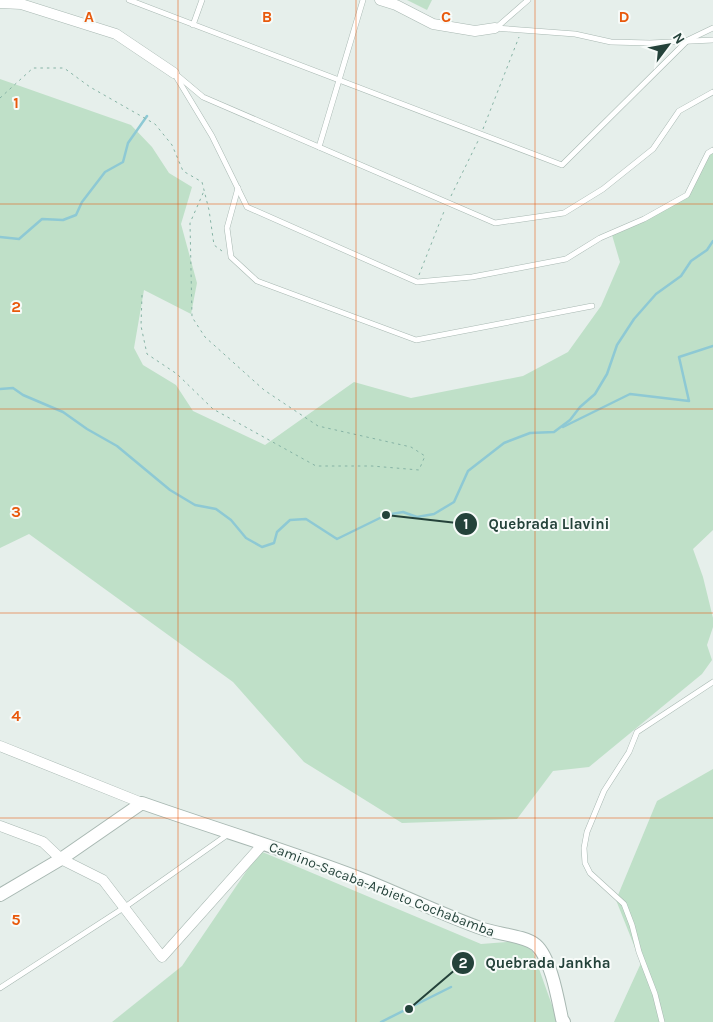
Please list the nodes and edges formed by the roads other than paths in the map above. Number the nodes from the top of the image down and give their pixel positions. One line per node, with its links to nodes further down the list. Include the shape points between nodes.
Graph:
1 (129, 0): 7 (lane)
2 (202, 0): 7 (lane)
3 (363, 0): 13 (lane)
4 (380, 0): 8 (street, via 433,24 475,31)
5 (528, 0): 8 (lane)
6 (0, 3): 12 (street, via 21,4 116,34)
7 (193, 24): 13 (lane)
8 (495, 28): 10 (lane, via 575,34 611,42)
9 (713, 28): 10 (lane)
10 (688, 40): 11 (lane); 13 (lane, via 562,165)
11 (713, 40)
12 (174, 73): 15 (lane, via 203,97); 17 (lane, via 212,136)
13 (339, 81): 15 (lane)
14 (713, 92): 15 (lane, via 680,111 652,149 602,189 564,213 495,223)
15 (319, 147)
16 (713, 150): 17 (lane, via 708,153 687,196 600,238 566,259 472,277 416,282 247,207)
17 (238, 188): 18 (lane, via 227,228 232,257 257,282 416,340)
18 (592, 306)
19 (713, 682): 30 (lane, via 638,732 604,791 584,848 585,863 590,873 624,904)
20 (0, 746): 21 (street)
21 (142, 803): 23 (street, Camino-Sacaba-Arbieto Cochabamba); 25 (street)
22 (0, 826): 25 (street, via 43,842)
23 (229, 833): 24 (street, Camino-Sacaba-Arbieto Cochabamba); 27 (lane)
24 (262, 844): 27 (street, via 162,957); 29 (street, Camino-Sacaba-Arbieto Cochabamba, via 358,877 483,929 529,939 538,947 547,964)
25 (61, 859): 26 (street); 27 (street, via 104,880)
26 (0, 895)
27 (125, 907): 28 (lane)
28 (0, 988)
29 (564, 1022)
30 (662, 1022)

